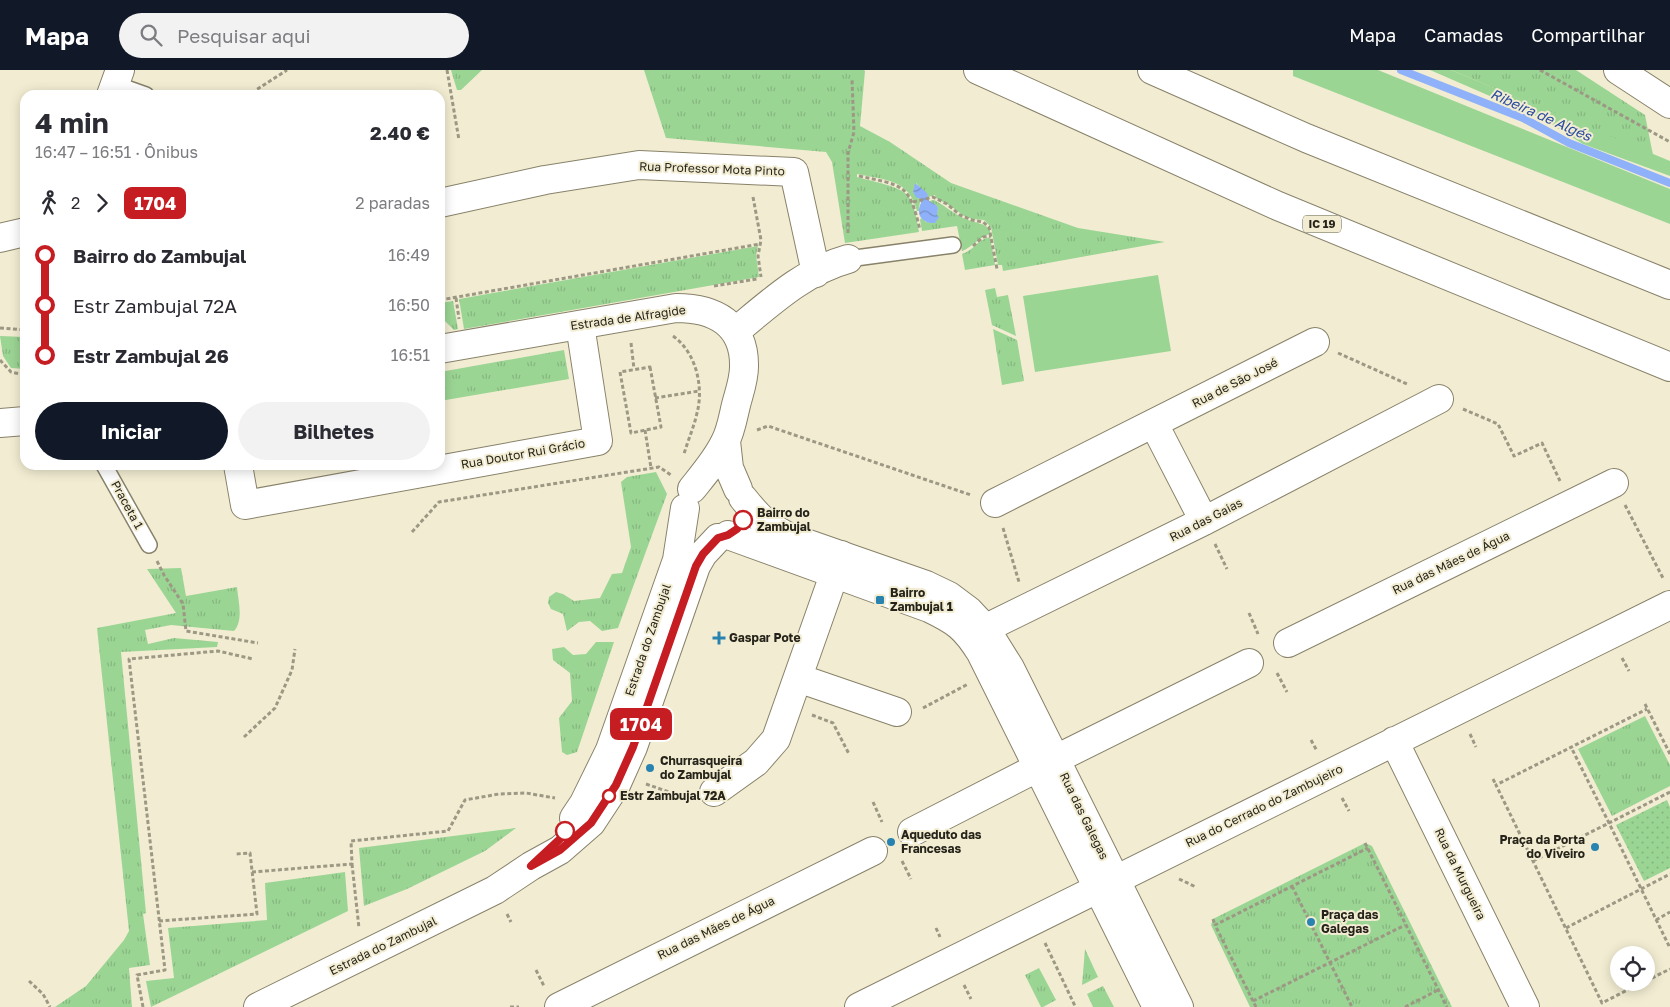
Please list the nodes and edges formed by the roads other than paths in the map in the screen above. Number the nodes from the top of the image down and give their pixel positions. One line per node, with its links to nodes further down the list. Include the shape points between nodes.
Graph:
1 (978, 70): 17 (main road, IC 19, via 1278,206)
2 (1152, 70): 12 (main road, via 1306,138)
3 (1618, 70): 6 (main road)
4 (115, 83): 5 (lane)
5 (133, 90)
6 (1670, 104)
7 (445, 202): 11 (main road, Rua Professor Mota Pinto, via 545,180 639,165 794,172)
8 (20, 233): 9 (main road)
9 (0, 238)
10 (953, 245): 11 (lane)
11 (830, 266): 14 (main road, via 783,292)
12 (1670, 285)
13 (580, 324): 14 (main road, Estrada de Alfragide, via 689,308 717,315); 16 (main road, Estrada de Alfragide); 23 (main road, Rua Doutor Rui Grácio, via 598,441)
14 (736, 331): 22 (main road, Estrada do Zambujal, via 741,341 743,380)
15 (1315, 342): 21 (main road, Rua de São José)
16 (445, 348)
17 (1670, 367)
18 (1439, 399): 31 (main road, Rua das Gaias)
19 (20, 421): 20 (main road)
20 (0, 423)
21 (1154, 424): 30 (main road, Rua de São José); 31 (main road)
22 (726, 441): 28 (main road, Estrada do Zambujal, via 712,464); 29 (main road, Estrada do Zambujal, via 729,468)
23 (445, 469)
24 (107, 470): 33 (lane, Praceta 1)
25 (239, 470): 26 (main road, Rua Doutor Rui Grácio, via 244,505)
26 (438, 470)
27 (1614, 483): 37 (main road, Rua das Mães de Água)
28 (684, 492): 29 (main road, via 710,479 720,479 730,482); 32 (main road, via 687,518 692,526 699,534); 47 (main road, Estrada do Zambujal, via 677,560 610,750 584,803 565,832)
29 (740, 494): 32 (main road, via 745,509 743,520 737,529); 34 (main road, via 771,528)
30 (995, 503)
31 (1204, 521): 36 (main road, Rua das Gaias)
32 (723, 537): 34 (main road); 47 (main road, Estrada do Zambujal, via 703,554 696,566 633,747 616,785 591,823 560,850)
33 (150, 545)
34 (838, 565): 36 (main road); 39 (main road)
35 (1668, 594): 41 (main road, Rua do Cerrado do Zambujeiro)
36 (978, 632): 48 (main road, Rua das Galegas, via 981,653 990,673); 48 (main road, Rua das Galegas, via 1010,668)
37 (1288, 643)
38 (1249, 663): 42 (main road)
39 (798, 678): 40 (main road); 44 (main road, via 776,739 756,762)
40 (897, 712)
41 (1394, 741): 48 (main road, Rua do Cerrado do Zambujeiro); 54 (main road, Rua da Murgueira)
42 (1062, 756)
43 (1031, 771): 45 (main road)
44 (714, 792)
45 (912, 832)
46 (873, 850): 50 (main road, Rua das Mães de Água)
47 (531, 866): 49 (main road, Estrada do Zambujal, via 495,890)
48 (1107, 884): 51 (main road, Rua do Cerrado do Zambujeiro); 52 (main road, Rua das Galegas); 53 (main road, Rua das Galegas)
49 (258, 1007)
50 (559, 1007)
51 (859, 1007)
52 (1157, 1007)
53 (1179, 1007)
54 (1525, 1007)

